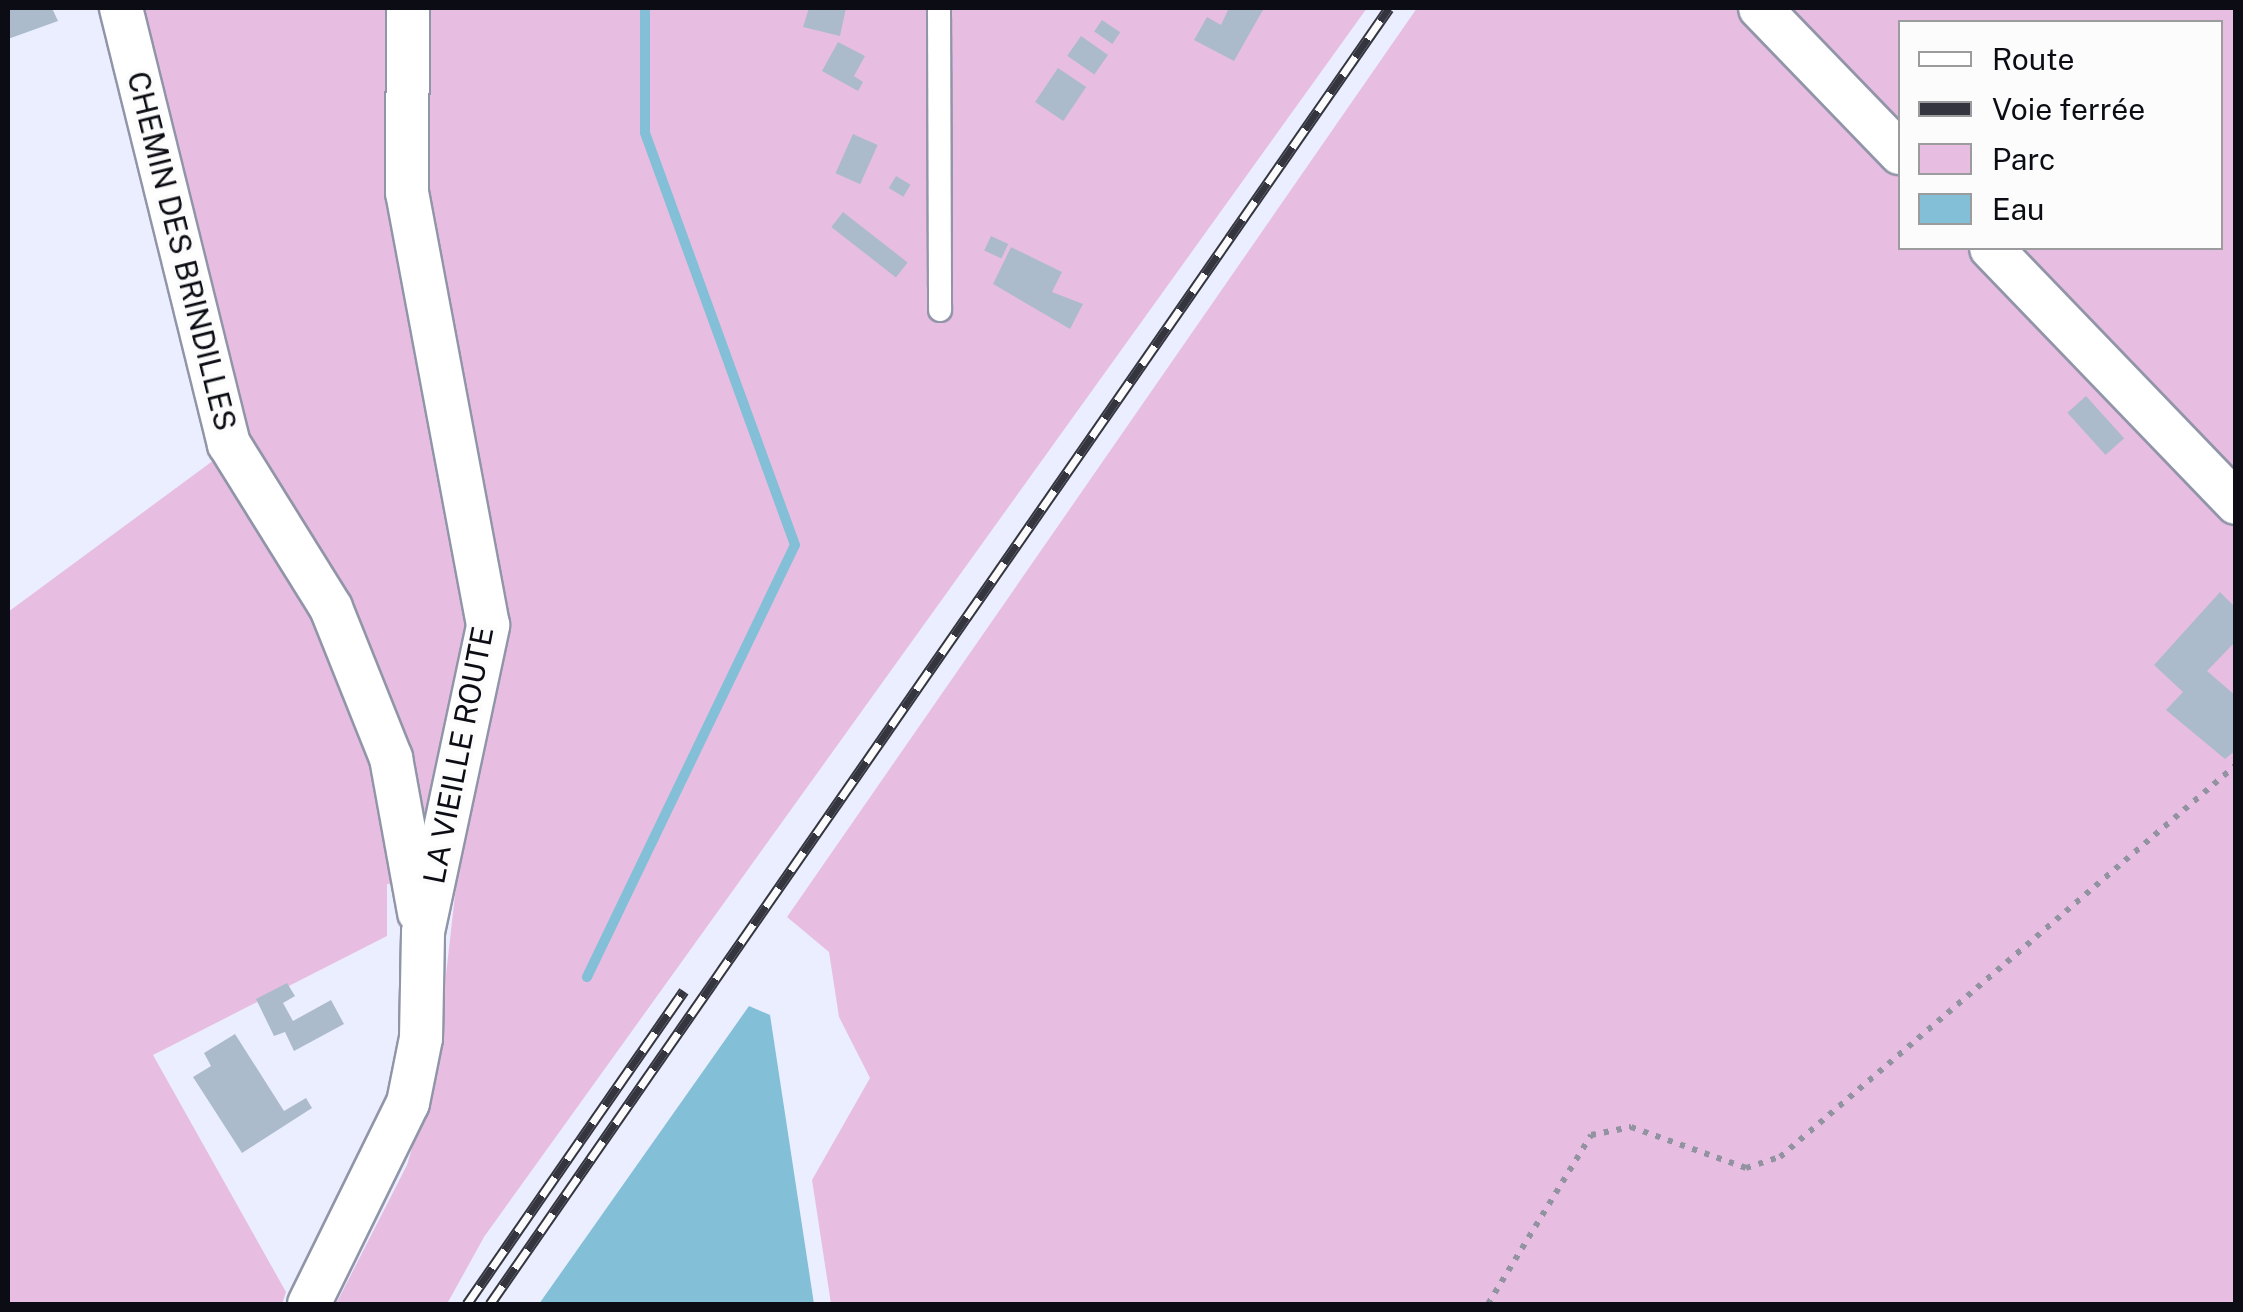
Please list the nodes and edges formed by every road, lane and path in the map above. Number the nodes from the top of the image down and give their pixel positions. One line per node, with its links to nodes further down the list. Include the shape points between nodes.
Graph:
1 (121, 8): 10 (street, CHEMIN DES BRINDILLES, via 228,444 332,608 391,758)
2 (408, 8): 10 (street, LA VIEILLE ROUTE, via 407,193 488,626)
3 (940, 8): 7 (lane)
4 (1760, 8): 5 (street)
5 (1898, 151)
6 (1993, 250): 8 (street)
7 (940, 310)
8 (2236, 502)
9 (2236, 765): 12 (path, via 1780,1156 1746,1168 1632,1127 1591,1135)
10 (423, 932): 11 (street, LA VIEILLE ROUTE, via 421,1038 408,1104)
11 (310, 1304)
12 (1488, 1304)

